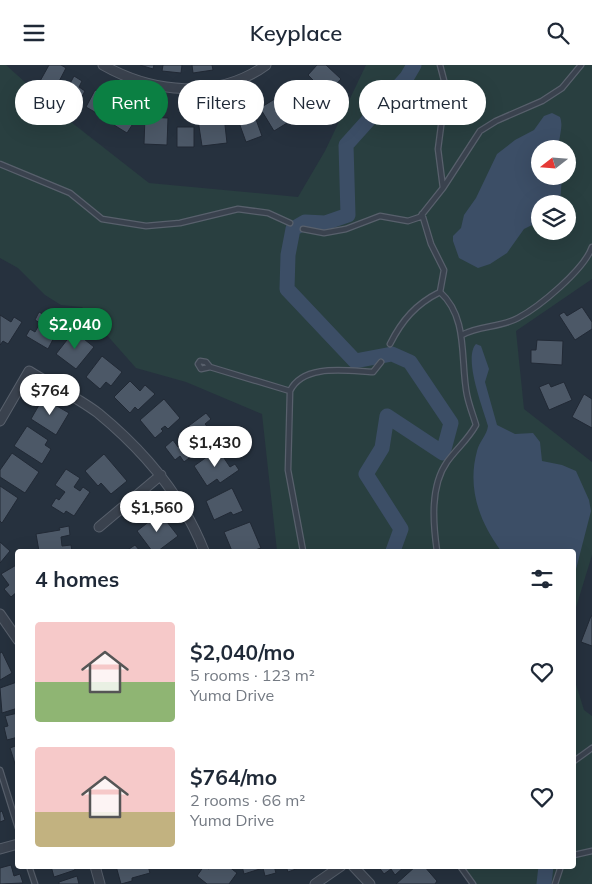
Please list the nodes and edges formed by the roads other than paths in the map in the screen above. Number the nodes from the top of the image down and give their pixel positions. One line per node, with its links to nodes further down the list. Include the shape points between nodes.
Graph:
1 (103, 65): 2 (street, via 126,78 186,90 226,85)
2 (266, 65)
3 (440, 65): 6 (lane, via 446,88 438,149)
4 (581, 65): 6 (lane, via 562,88 480,131)
5 (0, 163): 8 (lane, via 70,193 102,219 146,225 180,223 238,209 268,213)
6 (443, 188): 7 (lane)
7 (422, 215): 9 (lane, via 408,221 380,217 324,233); 11 (lane, via 444,270)
8 (290, 223)
9 (303, 229)
10 (592, 247): 12 (lane, via 588,257 561,286 518,318)
11 (440, 293): 12 (lane, via 447,298); 13 (lane, via 409,313)
12 (462, 335): 22 (lane, via 467,395 476,425 465,444 447,462 435,485)
13 (390, 344)
14 (381, 362): 16 (lane, via 373,372 327,370 309,375 292,385)
15 (210, 367): 16 (lane)
16 (290, 391): 21 (lane, via 288,470)
17 (0, 421): 18 (street, via 29,371 97,413)
18 (161, 475): 19 (street); 20 (street, via 196,530)
19 (99, 527)
20 (203, 549)
21 (303, 549)
22 (437, 549)
23 (0, 615): 24 (street)
24 (15, 636)
25 (592, 747): 26 (lane)
26 (576, 759)
27 (0, 771): 28 (lane)
28 (15, 818)
29 (15, 845): 30 (street)
30 (0, 849)
31 (592, 851): 32 (lane)
32 (576, 855)
33 (30, 869): 39 (lane)
34 (96, 869): 40 (street)
35 (337, 869): 41 (street)
36 (356, 869): 42 (street)
37 (462, 869): 43 (lane)
38 (560, 869): 44 (lane)
39 (35, 884)
40 (100, 884)
41 (315, 884)
42 (370, 884)
43 (473, 884)
44 (554, 884)

